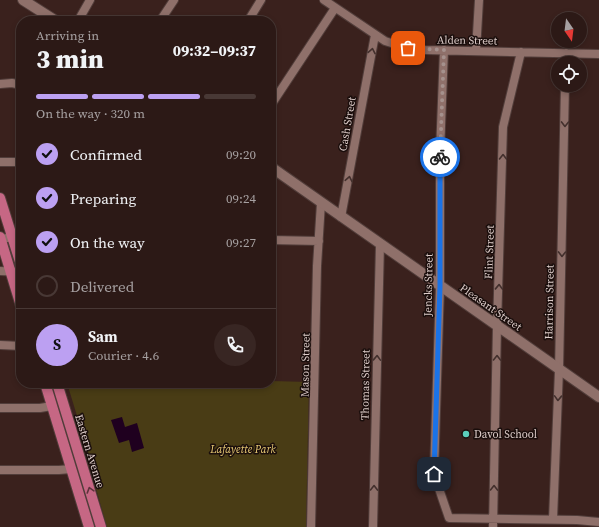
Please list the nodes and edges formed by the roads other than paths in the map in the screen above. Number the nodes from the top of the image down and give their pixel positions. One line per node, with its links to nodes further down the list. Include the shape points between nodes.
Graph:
1 (23, 0): 8 (main road)
2 (90, 0): 9 (street)
3 (174, 0): 10 (street)
4 (262, 0): 11 (street)
5 (324, 0): 7 (street, Alden Street)
6 (479, 0): 14 (street)
7 (335, 8): 12 (street, Alden Street); 21 (street)
8 (48, 16)
9 (81, 16)
10 (163, 16)
11 (251, 16)
12 (375, 36): 13 (street, Alden Street, via 404,47); 27 (street, Cash Street, one-way to 12)
13 (444, 50): 14 (street, Alden Street); 35 (street, Jencks Street, via 440,155)
14 (476, 51): 15 (street, Alden Street)
15 (521, 52): 16 (street, Alden Street); 37 (street, Flint Street, one-way to 15, via 503,127)
16 (566, 53): 17 (street, Alden Street)
17 (599, 54)
18 (16, 83): 19 (street)
19 (0, 84)
20 (565, 92): 40 (street, Harrison Street, one-way to 40)
21 (276, 97)
22 (0, 162): 23 (street)
23 (16, 162)
24 (276, 171): 26 (main road, Pleasant Street)
25 (0, 199): 28 (main road)
26 (322, 203): 27 (main road, Pleasant Street); 31 (street, Mason Street)
27 (341, 217): 32 (main road, Pleasant Street)
28 (16, 236): 29 (street)
29 (0, 238): 33 (main road)
30 (276, 240): 31 (street)
31 (319, 241): 53 (street, Mason Street)
32 (380, 244): 35 (main road, Pleasant Street); 54 (street, Thomas Street, one-way to 32)
33 (5, 272): 34 (street); 36 (main road)
34 (16, 272)
35 (440, 286): 37 (main road, Pleasant Street); 48 (street, Jencks Street, via 434,474 448,518)
36 (16, 295)
37 (497, 326): 40 (main road, Pleasant Street); 48 (street, Flint Street, one-way to 37)
38 (0, 345): 39 (street)
39 (16, 346)
40 (559, 370): 43 (main road, Pleasant Street); 49 (street, Harrison Street, one-way to 49)
41 (47, 388): 44 (main road)
42 (59, 388): 52 (main road, Eastern Avenue, one-way to 42)
43 (599, 397)
44 (52, 406): 45 (street); 46 (main road)
45 (0, 408)
46 (71, 469): 47 (street); 51 (main road)
47 (0, 470)
48 (493, 518): 49 (street); 55 (street, Flint Street)
49 (554, 519): 50 (street)
50 (599, 522)
51 (88, 527)
52 (101, 527)
53 (311, 527)
54 (373, 527)
55 (493, 527)

